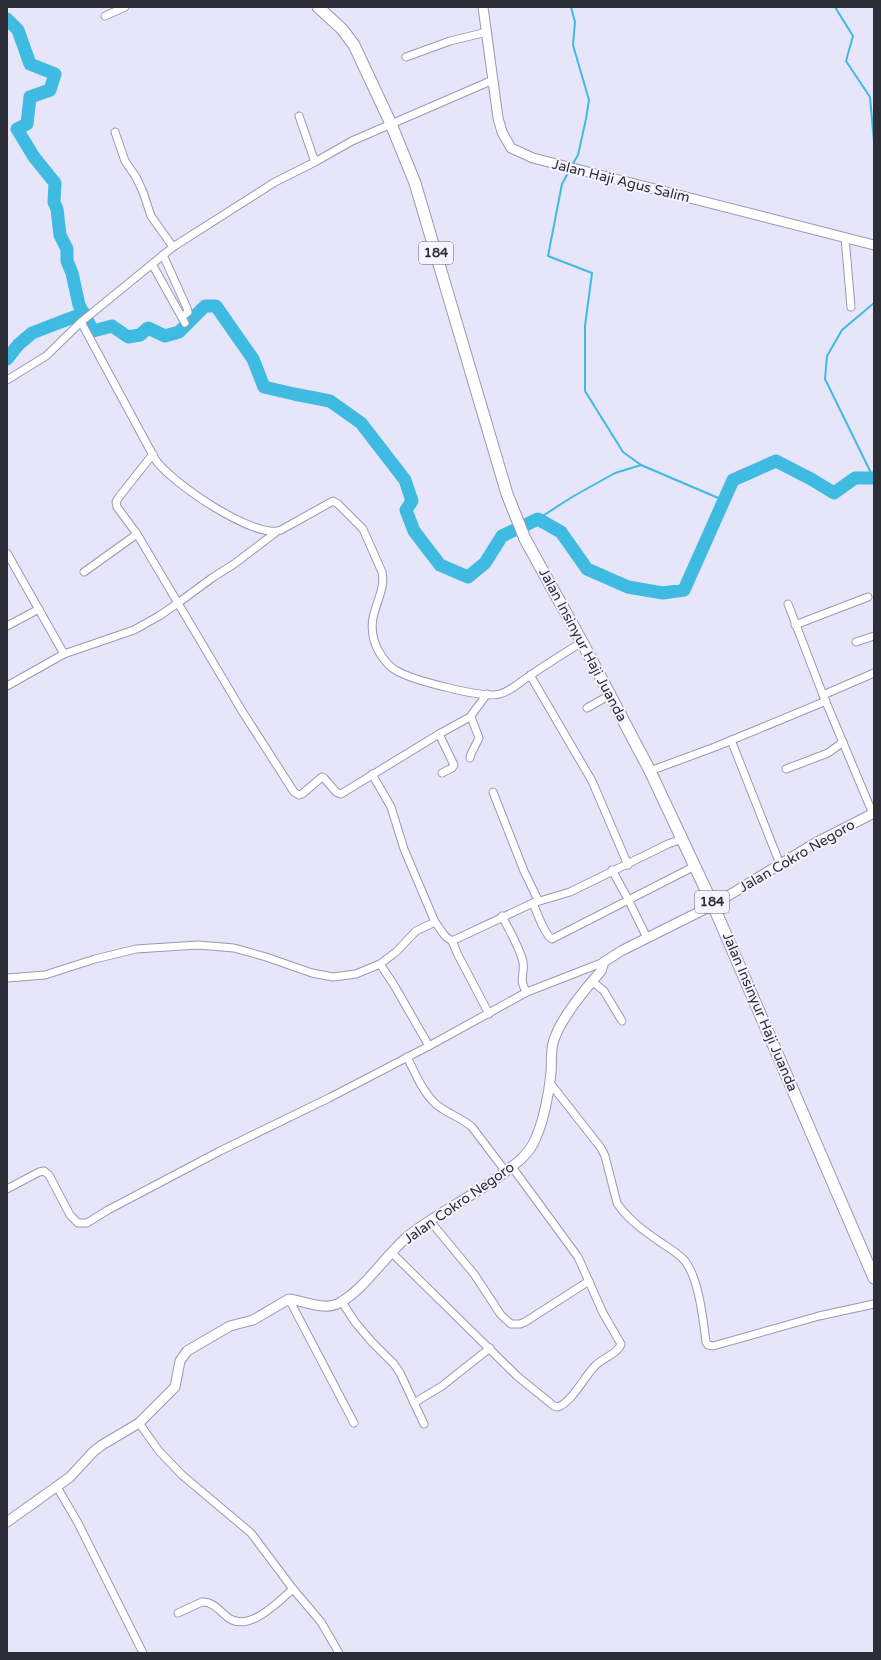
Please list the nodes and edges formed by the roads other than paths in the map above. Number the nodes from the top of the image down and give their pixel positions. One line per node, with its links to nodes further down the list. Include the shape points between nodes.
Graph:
1 (125, 7): 4 (street)
2 (318, 7): 9 (main road, Jalan Insinyur Haji Juanda / 184, via 338,24 351,41)
3 (483, 7): 5 (street, Jalan Haji Agus Salim)
4 (105, 16)
5 (487, 32): 6 (street, via 450,41); 7 (street, Jalan Haji Agus Salim)
6 (406, 57)
7 (493, 80): 9 (street); 12 (street, Jalan Haji Agus Salim, via 498,118 509,146 515,151 585,172)
8 (300, 116): 11 (street)
9 (391, 124): 11 (street, via 352,141); 32 (main road, Jalan Insinyur Haji Juanda / 184, via 415,183 516,518)
10 (115, 132): 14 (street, via 125,161 139,182 151,216)
11 (315, 162): 14 (street, via 276,182)
12 (845, 238): 13 (street, Jalan Haji Agus Salim); 17 (street)
13 (874, 244)
14 (173, 247): 15 (street)
15 (163, 255): 16 (street); 16 (street, via 188,310 184,320)
16 (152, 264): 18 (street)
17 (851, 307)
18 (82, 321): 19 (street, via 46,356); 20 (street)
19 (7, 380)
20 (153, 454): 21 (street, via 158,464 169,475 214,506 240,522); 22 (street, via 116,502 118,510)
21 (275, 533): 26 (street); 38 (street, via 328,503 333,501 338,504 363,529 382,572 383,585 372,620 374,641 382,657 396,670 405,674 456,689)
22 (136, 534): 24 (street); 26 (street)
23 (7, 553): 28 (street)
24 (84, 572)
25 (868, 597): 29 (street)
26 (178, 603): 34 (street, via 134,630); 50 (street, via 294,792 302,794 322,777 341,794)
27 (788, 604): 29 (street)
28 (39, 609): 30 (street); 34 (street)
29 (795, 625): 40 (street)
30 (7, 626)
31 (874, 636): 33 (street)
32 (582, 642): 36 (street); 39 (main road, Jalan Insinyur Haji Juanda / 184)
33 (856, 642)
34 (64, 654): 37 (street)
35 (874, 672): 40 (street)
36 (530, 675): 38 (street, via 504,692); 55 (street, via 592,781)
37 (7, 686)
38 (487, 694): 42 (street)
39 (610, 695): 41 (street); 48 (main road, Jalan Insinyur Haji Juanda / 184)
40 (824, 698): 44 (street); 45 (street)
41 (587, 708)
42 (471, 717): 43 (street); 46 (street, via 480,738)
43 (439, 734): 49 (street, via 454,765); 50 (street)
44 (731, 740): 48 (street); 54 (street)
45 (843, 742): 47 (street, via 828,753); 52 (street)
46 (470, 758)
47 (786, 769)
48 (650, 771): 53 (main road, Jalan Insinyur Haji Juanda / 184)
49 (442, 773)
50 (372, 774): 62 (street, via 391,807 404,849)
51 (493, 792): 59 (street)
52 (873, 814): 54 (street, Jalan Cokro Negoro)
53 (682, 839): 55 (street); 56 (main road, Jalan Insinyur Haji Juanda / 184)
54 (780, 864): 60 (street, Jalan Cokro Negoro)
55 (628, 865): 57 (street)
56 (695, 866): 58 (street); 60 (main road, Jalan Insinyur Haji Juanda / 184)
57 (612, 870): 58 (street); 59 (street, via 570,892)
58 (628, 899): 59 (street, via 551,939 544,928); 63 (street)
59 (535, 902): 61 (street)
60 (713, 905): 63 (street, Jalan Cokro Negoro); 79 (main road, Jalan Insinyur Haji Juanda / 184)
61 (502, 916): 64 (street); 69 (street, via 523,962 522,981)
62 (435, 922): 64 (street); 66 (street, via 416,931)
63 (647, 938): 65 (street, Jalan Cokro Negoro)
64 (452, 941): 70 (street)
65 (604, 962): 68 (street, Jalan Cokro Negoro); 69 (street)
66 (380, 964): 67 (street, via 356,974 333,977 312,973 266,956 234,948 198,945 136,949 45,975); 72 (street)
67 (7, 978)
68 (592, 981): 71 (street, via 604,992); 74 (street, Jalan Cokro Negoro, via 558,1027 553,1042)
69 (527, 992): 70 (street)
70 (489, 1014): 72 (street)
71 (622, 1021)
72 (429, 1046): 73 (street)
73 (407, 1057): 75 (street, via 431,1098 466,1121); 76 (street, via 220,1151 87,1223 78,1223 70,1215 44,1171)
74 (550, 1083): 75 (street, Jalan Cokro Negoro, via 533,1144 525,1156); 83 (street, via 601,1148 621,1209 647,1233 686,1262 698,1291 708,1345 713,1346 819,1316)
75 (509, 1169): 77 (street, Jalan Cokro Negoro); 80 (street, via 575,1253)
76 (7, 1189)
77 (430, 1221): 78 (street, Jalan Cokro Negoro, via 407,1237); 80 (street, via 474,1274 502,1316 511,1324 525,1322)
78 (392, 1253): 82 (street, Jalan Cokro Negoro); 84 (street)
79 (874, 1278)
80 (589, 1281): 84 (street, via 620,1346 617,1351 596,1365 566,1404 558,1407 551,1404 517,1376)
81 (289, 1299): 82 (street, Jalan Cokro Negoro, via 322,1306); 86 (street, via 253,1320 230,1326 187,1351 180,1361 175,1387); 87 (street)
82 (342, 1302): 85 (street, via 355,1322 394,1364)
83 (874, 1304)
84 (490, 1348): 85 (street, via 442,1386)
85 (414, 1404): 88 (street)
86 (139, 1423): 89 (street, via 93,1452 77,1471); 91 (street, via 182,1475 251,1533)
87 (354, 1423)
88 (424, 1424)
89 (58, 1487): 90 (street); 93 (street)
90 (7, 1522)
91 (292, 1589): 92 (street, via 268,1610 242,1623 227,1618 216,1606 205,1601); 94 (street, via 321,1622)
92 (178, 1613)
93 (143, 1653)
94 (340, 1653)

